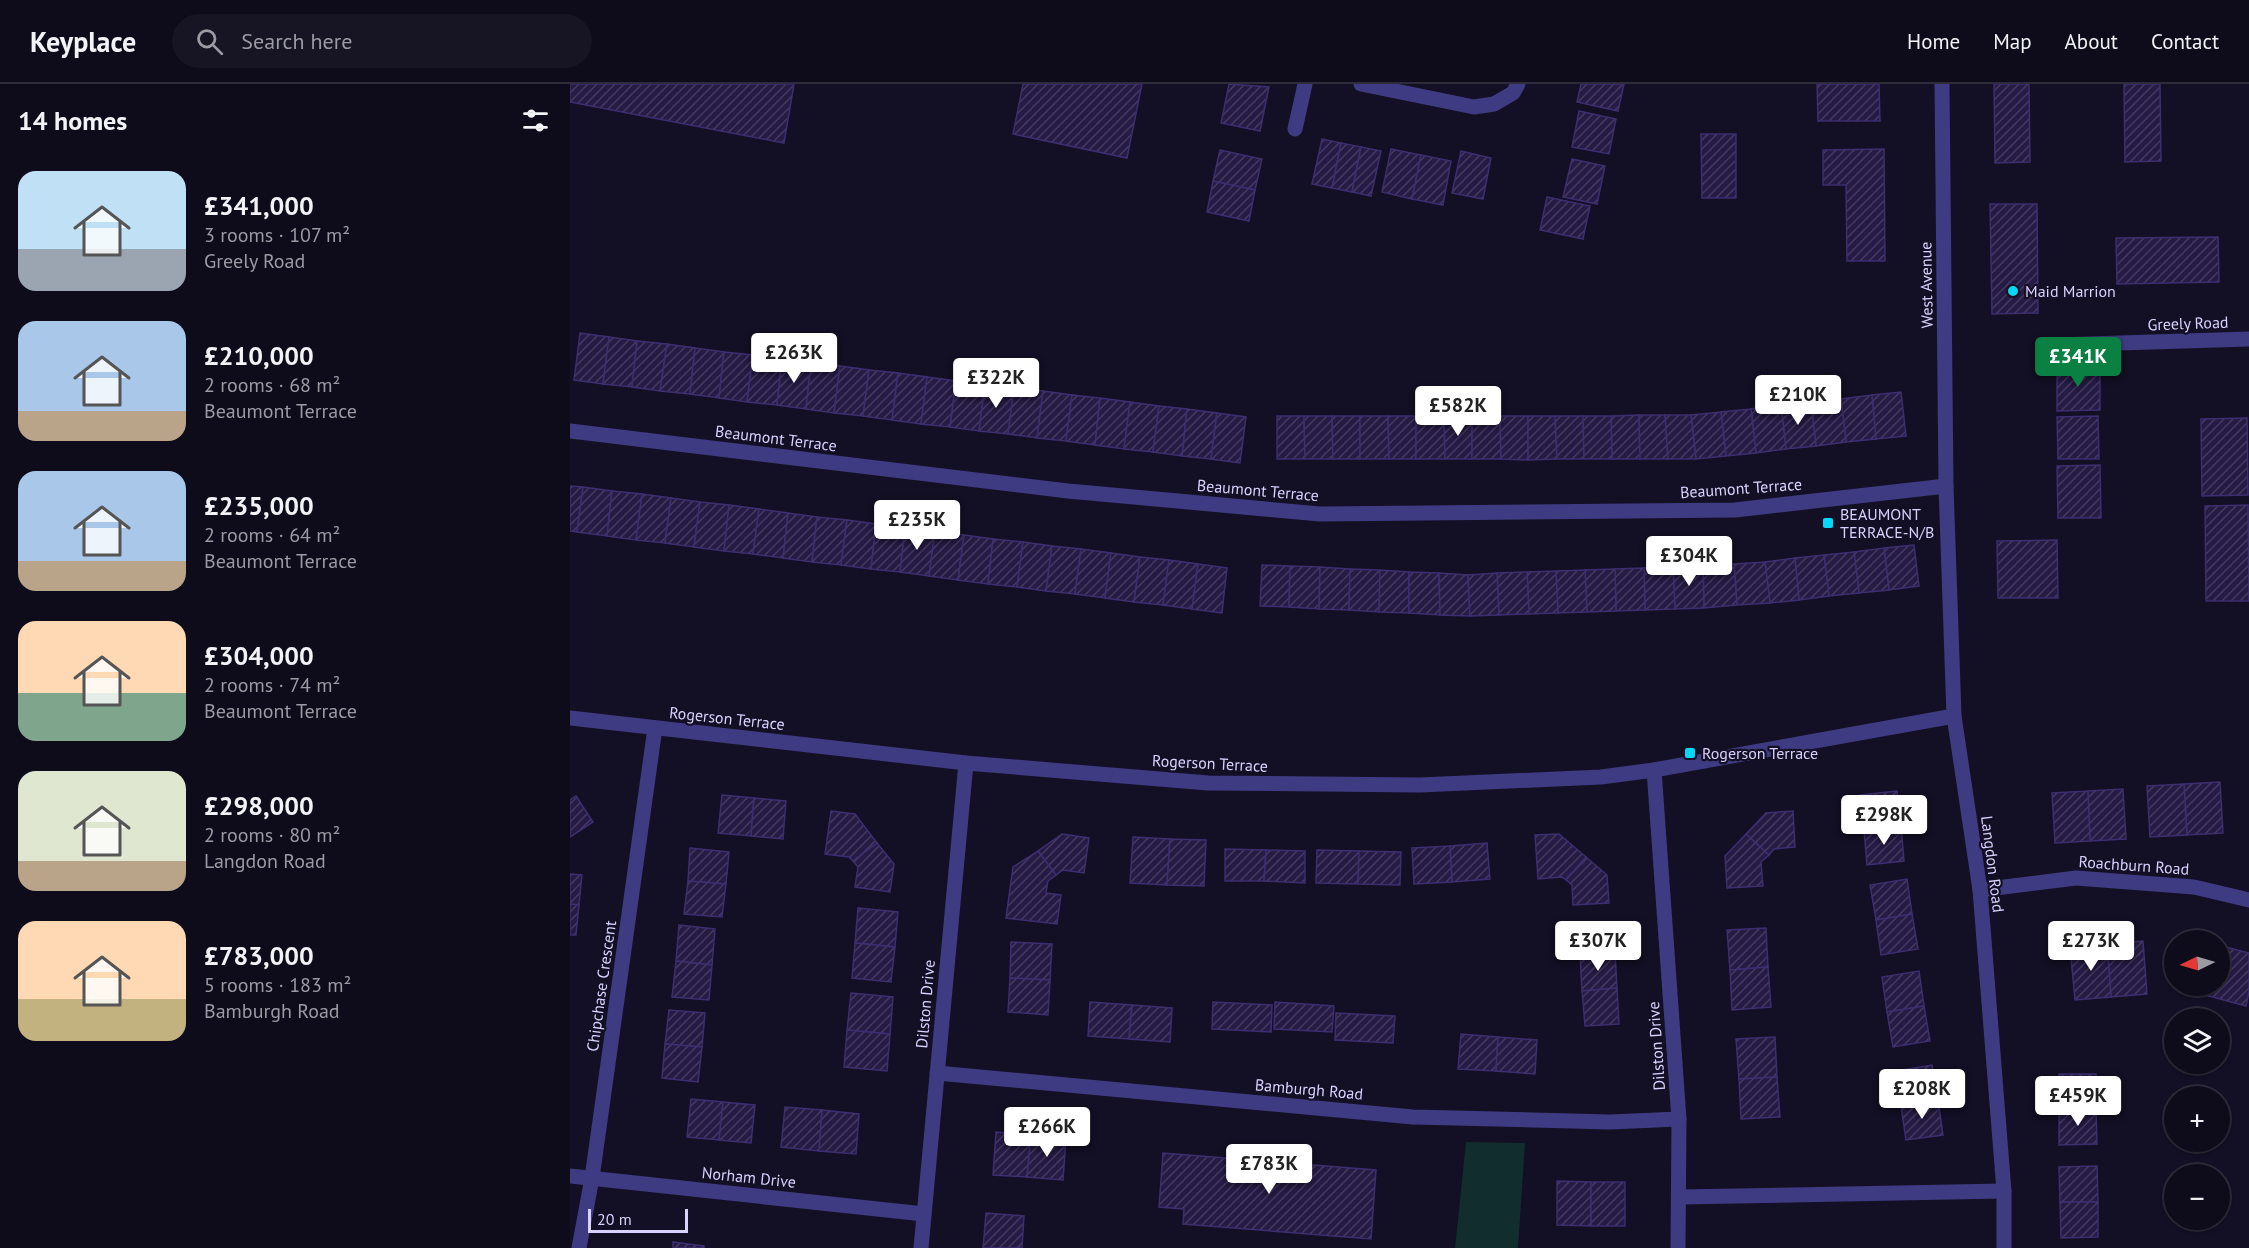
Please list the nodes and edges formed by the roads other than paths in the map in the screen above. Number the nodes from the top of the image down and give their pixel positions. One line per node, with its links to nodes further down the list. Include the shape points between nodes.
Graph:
1 (1305, 84): 5 (street)
2 (1361, 84): 3 (street, via 1474,107 1494,104 1513,93)
3 (1518, 84)
4 (1942, 84): 9 (street, West Avenue)
5 (1295, 129)
6 (2249, 339): 7 (street, Greely Road)
7 (2055, 345)
8 (570, 431): 9 (street, Beaumont Terrace, via 1068,491 1320,514 1735,510)
9 (1946, 486): 10 (street, Langdon Road)
10 (1954, 716): 14 (street, Rogerson Terrace); 15 (street, Langdon Road)
11 (570, 718): 12 (street, Rogerson Terrace)
12 (656, 728): 13 (street, Rogerson Terrace); 20 (street, Chipchase Crescent)
13 (966, 763): 14 (street, Rogerson Terrace, via 1208,783 1385,785 1601,777); 17 (street, Dilston Drive)
14 (1654, 770): 18 (street, Dilston Drive)
15 (1980, 890): 16 (street, Roachburn Road, via 2076,878 2194,887); 21 (street, Langdon Road)
16 (2249, 900)
17 (937, 1073): 18 (street, Bamburgh Road, via 1413,1117 1611,1122); 23 (street, Dilston Drive)
18 (1679, 1119): 22 (street, Dilston Drive)
19 (570, 1176): 20 (street, Norham Drive)
20 (592, 1178): 23 (street, Norham Drive); 24 (street, Chipchase Crescent)
21 (2004, 1191): 22 (street); 27 (street, Langdon Road)
22 (1679, 1197): 26 (street, Dilston Drive)
23 (924, 1214): 25 (street, Dilston Drive)
24 (579, 1248)
25 (921, 1248)
26 (1678, 1248)
27 (2004, 1248)

